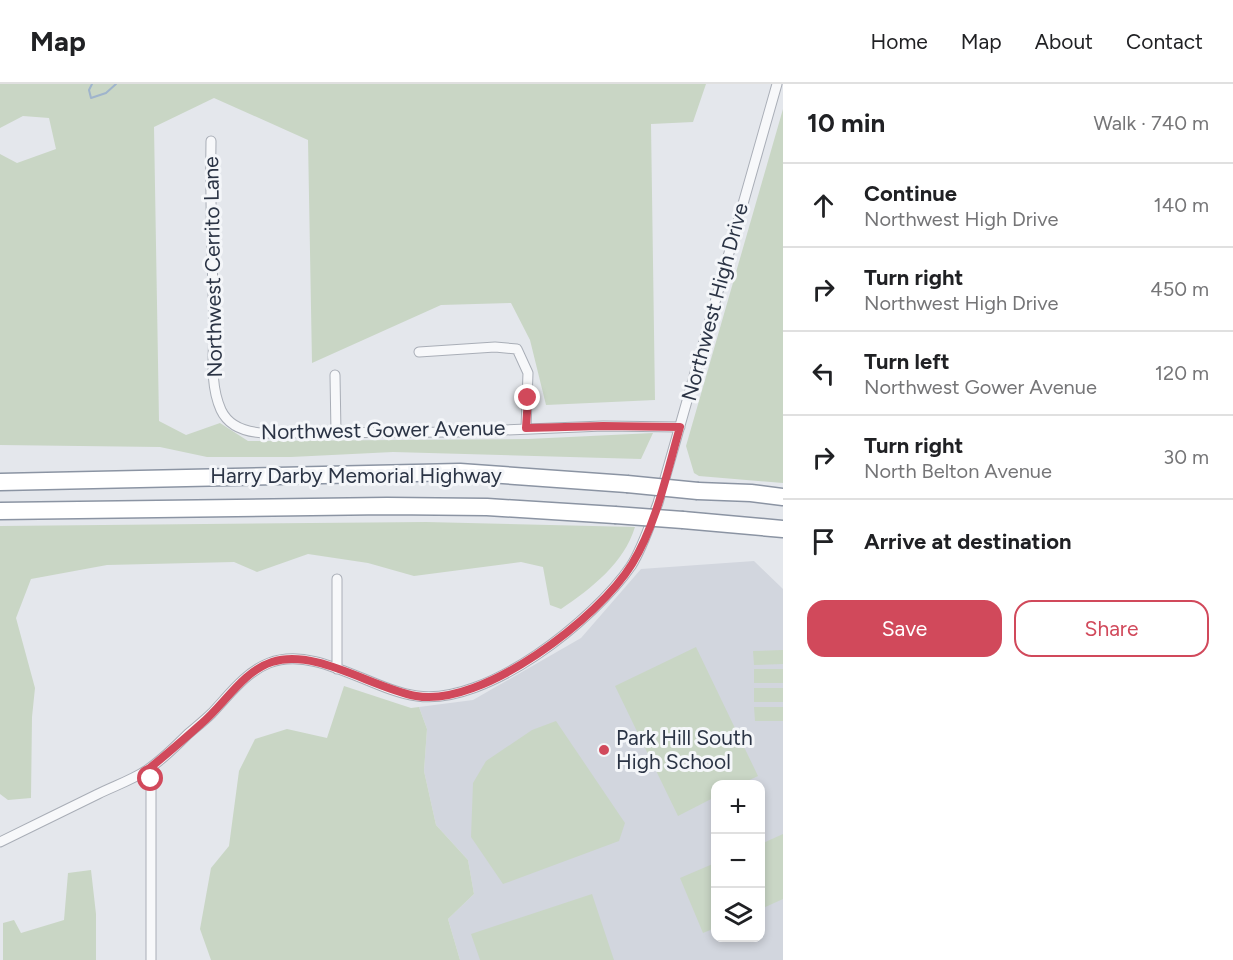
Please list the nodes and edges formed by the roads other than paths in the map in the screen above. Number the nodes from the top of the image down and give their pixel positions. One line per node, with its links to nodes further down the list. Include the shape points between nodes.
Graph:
1 (777, 84): 6 (street, Northwest High Drive)
2 (211, 141): 5 (street, Northwest Cerrito Lane, via 213,369 222,411)
3 (419, 352): 7 (street, via 517,349 528,373)
4 (335, 375): 8 (street)
5 (232, 424): 8 (street, Northwest Gower Avenue, via 255,433)
6 (680, 427): 7 (street, Northwest Gower Avenue); 14 (street, Northwest High Drive, via 658,503 632,564 593,610 556,642 480,686 437,697 394,690)
7 (526, 428): 8 (street, Northwest Gower Avenue)
8 (336, 433)
9 (0, 482): 10 (highway, Harry Darby Memorial Highway, bridge, via 460,472)
10 (783, 497)
11 (0, 511): 12 (highway, Harry Darby Memorial Highway, bridge, via 487,507)
12 (783, 529)
13 (337, 579): 14 (street)
14 (337, 669): 15 (street, Northwest High Drive, via 304,659 261,667)
15 (146, 771): 16 (street, Northwest High Drive); 17 (street, via 151,779)
16 (0, 842)
17 (152, 960)

